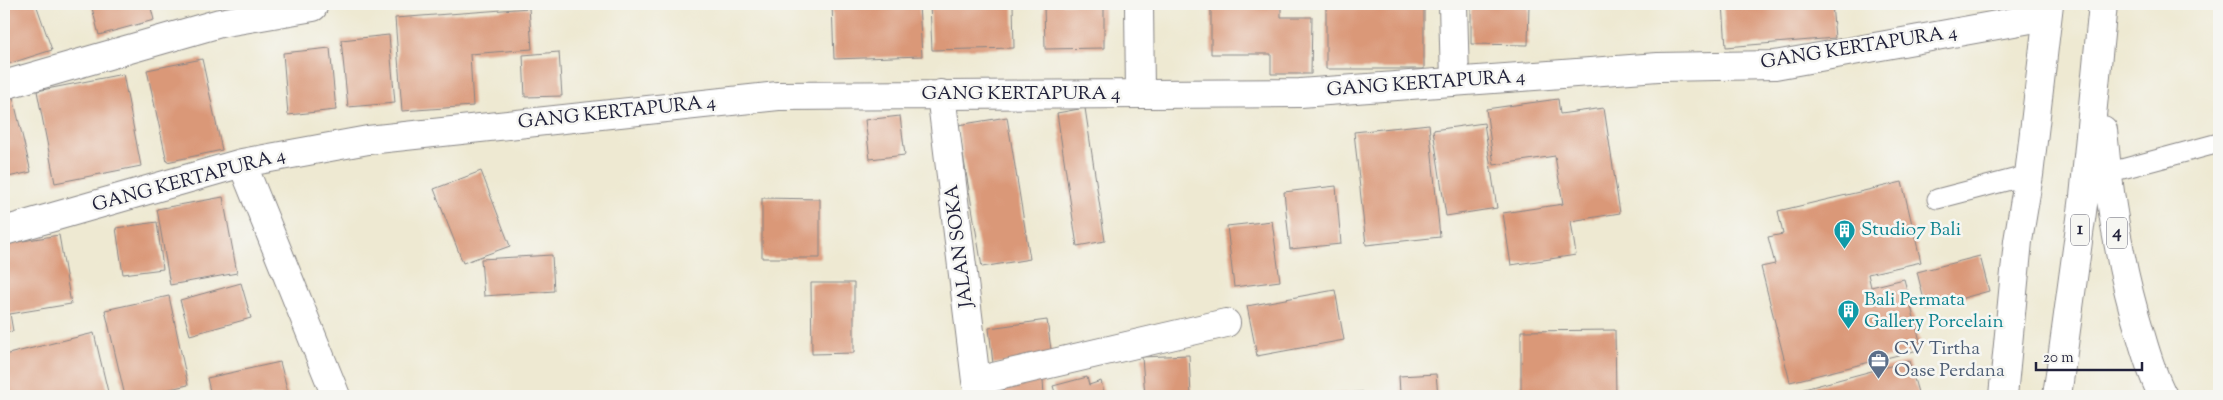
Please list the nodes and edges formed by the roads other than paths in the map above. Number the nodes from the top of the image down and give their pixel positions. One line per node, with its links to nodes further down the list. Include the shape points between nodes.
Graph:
1 (1139, 4): 10 (main road)
2 (1453, 4): 8 (main road)
3 (2103, 4): 7 (main road)
4 (313, 8): 6 (main road)
5 (2048, 10): 8 (main road, GANG KERTAPURA 4, via 1775,65 1658,67); 15 (main road)
6 (217, 14): 9 (main road)
7 (2096, 64): 14 (main road, 4); 22 (main road, 1, via 2084,197)
8 (1455, 82): 10 (main road, GANG KERTAPURA 4, via 1300,93)
9 (4, 85)
10 (1140, 93): 11 (main road, GANG KERTAPURA 4)
11 (941, 94): 13 (main road, GANG KERTAPURA 4, via 778,96 368,140); 19 (main road, JALAN SOKA)
12 (2219, 143): 14 (lane)
13 (242, 163): 17 (main road, GANG KERTAPURA 4); 20 (main road)
14 (2107, 173): 23 (main road, 4, via 2129,297 2154,380)
15 (2029, 175): 16 (lane); 21 (main road, via 2018,241)
16 (1938, 198)
17 (4, 231)
18 (1226, 323): 19 (main road)
19 (979, 389)
20 (336, 396)
21 (2003, 396)
22 (2057, 396)
23 (2163, 396)

